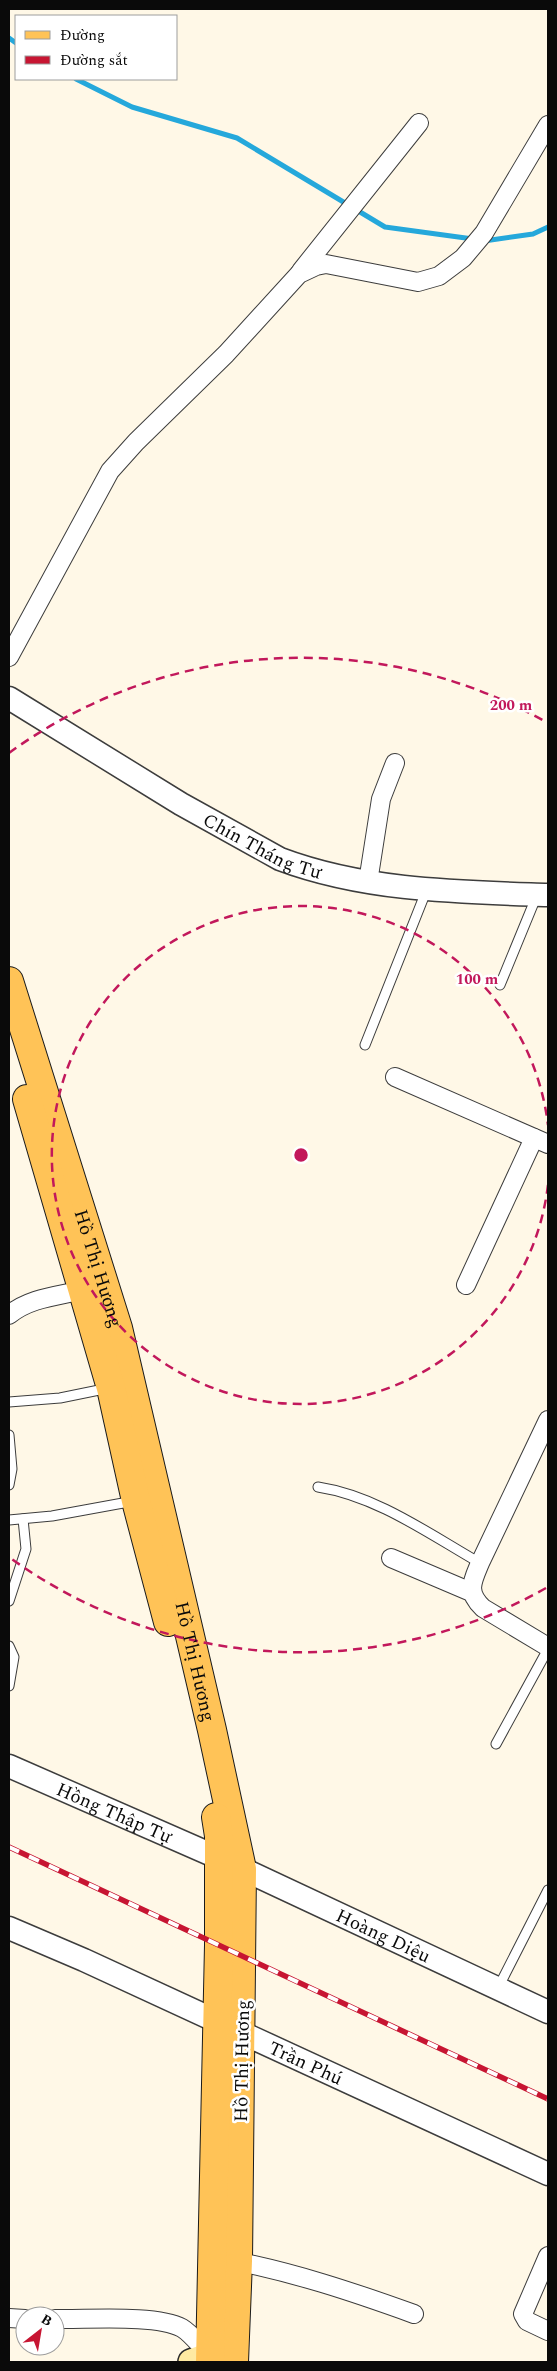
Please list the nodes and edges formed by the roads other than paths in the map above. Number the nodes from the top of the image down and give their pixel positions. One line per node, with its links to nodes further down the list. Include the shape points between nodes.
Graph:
1 (419, 123): 3 (street)
2 (548, 125): 3 (street, via 484,233 463,258 439,276 418,282 326,264)
3 (298, 274): 4 (street, via 226,354 110,471)
4 (9, 657)
5 (9, 698): 7 (street, Chín Tháng Tư, via 182,804 280,859)
6 (395, 763): 7 (street, via 381,799)
7 (368, 882): 8 (street, Chín Tháng Tư)
8 (427, 889): 9 (street, Chín Tháng Tư); 13 (lane)
9 (543, 895): 11 (lane)
10 (9, 981): 37 (main road, Hồ Thị Hương, via 118,1328 212,1730)
11 (500, 985)
12 (9, 1035): 17 (main road, Hồ Thị Hương)
13 (365, 1045)
14 (395, 1077): 15 (street)
15 (541, 1141): 16 (street)
16 (466, 1285)
17 (83, 1290): 18 (street, via 28,1303); 19 (main road, Hồ Thị Hương)
18 (9, 1315)
19 (111, 1388): 20 (lane, via 60,1398); 25 (main road, Hồ Thị Hương)
20 (9, 1402)
21 (548, 1420): 29 (street)
22 (9, 1434): 23 (lane, via 12,1469)
23 (9, 1485)
24 (318, 1487): 29 (lane, via 340,1490 379,1506)
25 (136, 1501): 26 (lane); 37 (main road, Hồ Thị Hương, via 213,1798 219,1836)
26 (23, 1519): 27 (lane); 31 (lane, via 26,1549)
27 (9, 1520)
28 (390, 1558): 30 (street)
29 (480, 1563): 30 (street)
30 (471, 1592): 33 (street, via 483,1608)
31 (9, 1601)
32 (9, 1646): 34 (lane, via 14,1657)
33 (548, 1648): 35 (lane)
34 (9, 1686)
35 (496, 1744)
36 (9, 1766): 37 (street, Hồng Thập Tự)
37 (231, 1863): 40 (street, Hoàng Diệu); 42 (main road, Hồ Thị Hương); 43 (main road, Hồ Thị Hương)
38 (548, 1890): 40 (lane)
39 (9, 1928): 42 (street, Trần Phú)
40 (498, 1988): 41 (street, Hoàng Diệu)
41 (548, 2012)
42 (216, 2021): 43 (street, Trần Phú); 46 (main road, Hồ Thị Hương)
43 (242, 2033): 44 (street, Trần Phú); 46 (main road, Hồ Thị Hương)
44 (548, 2174)
45 (548, 2256): 49 (street, via 523,2314 527,2321)
46 (225, 2259): 47 (street, via 331,2284); 50 (main road, Hồ Thị Hương)
47 (414, 2314)
48 (65, 2319): 50 (street, via 110,2318 164,2323 182,2328)
49 (548, 2331)
50 (216, 2360)

